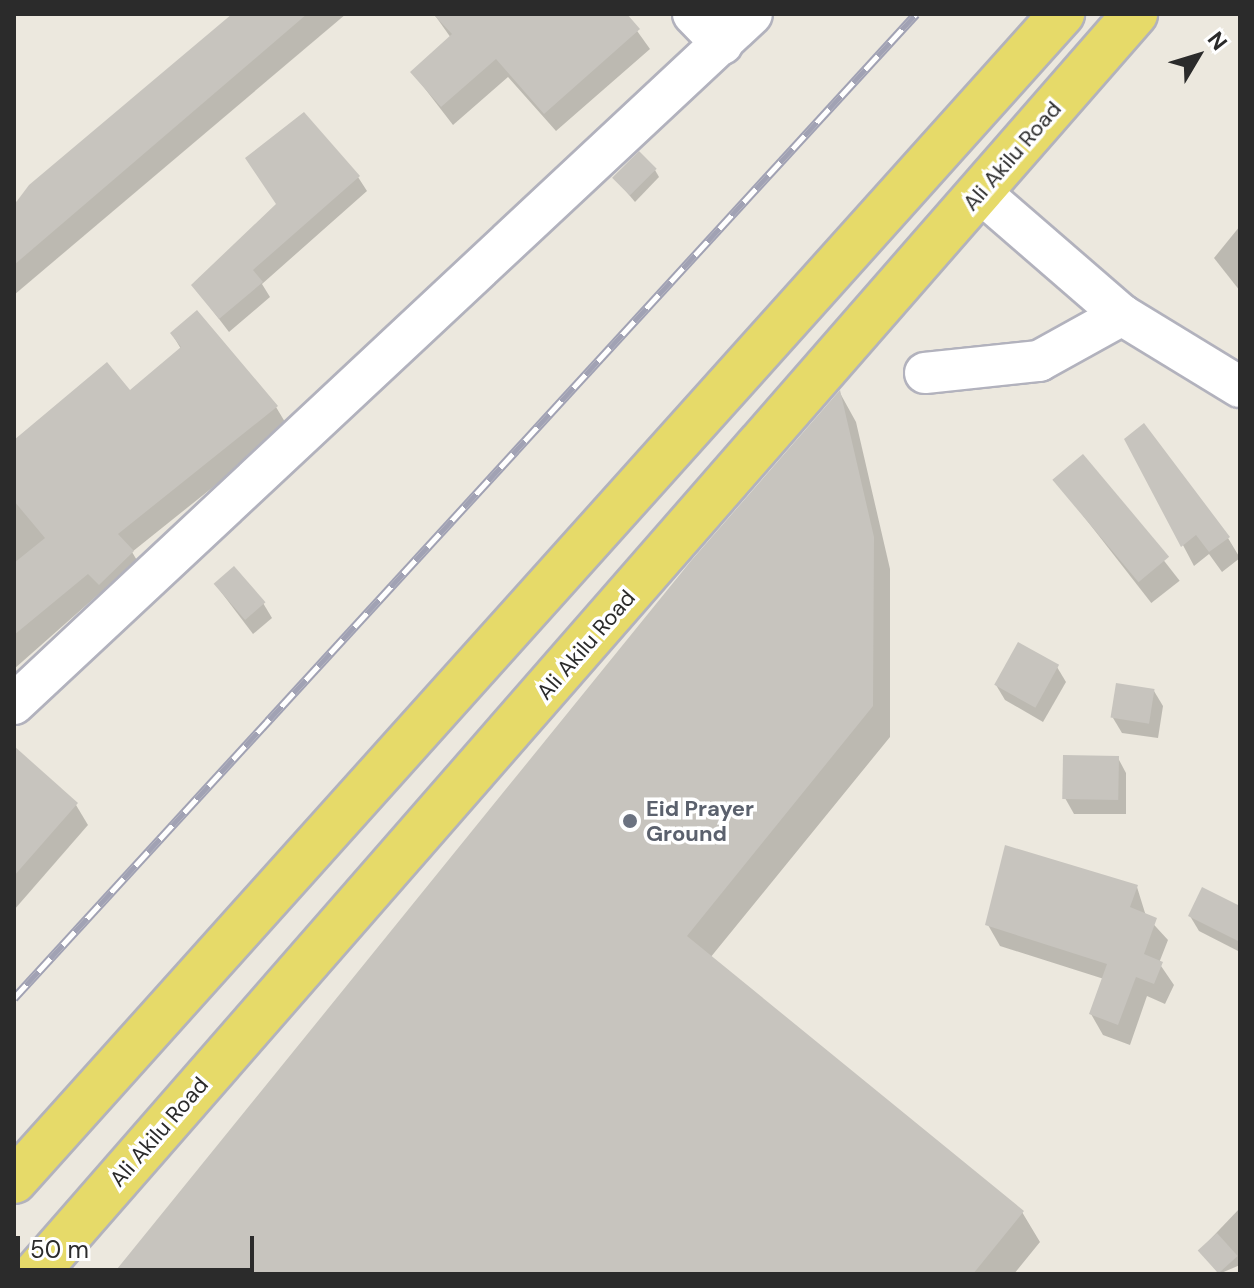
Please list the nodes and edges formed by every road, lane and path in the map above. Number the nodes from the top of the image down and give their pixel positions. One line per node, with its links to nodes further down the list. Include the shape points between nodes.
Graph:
1 (693, 14): 5 (street)
2 (752, 14): 5 (street)
3 (1062, 14): 11 (main road)
4 (1135, 14): 6 (main road, Ali Akilu Road)
5 (722, 44): 10 (street)
6 (981, 193): 7 (street); 12 (main road, Ali Akilu Road)
7 (1122, 315): 8 (street, via 1039,361); 9 (street)
8 (925, 373)
9 (1240, 387)
10 (14, 704)
11 (14, 1181)
12 (35, 1274)

